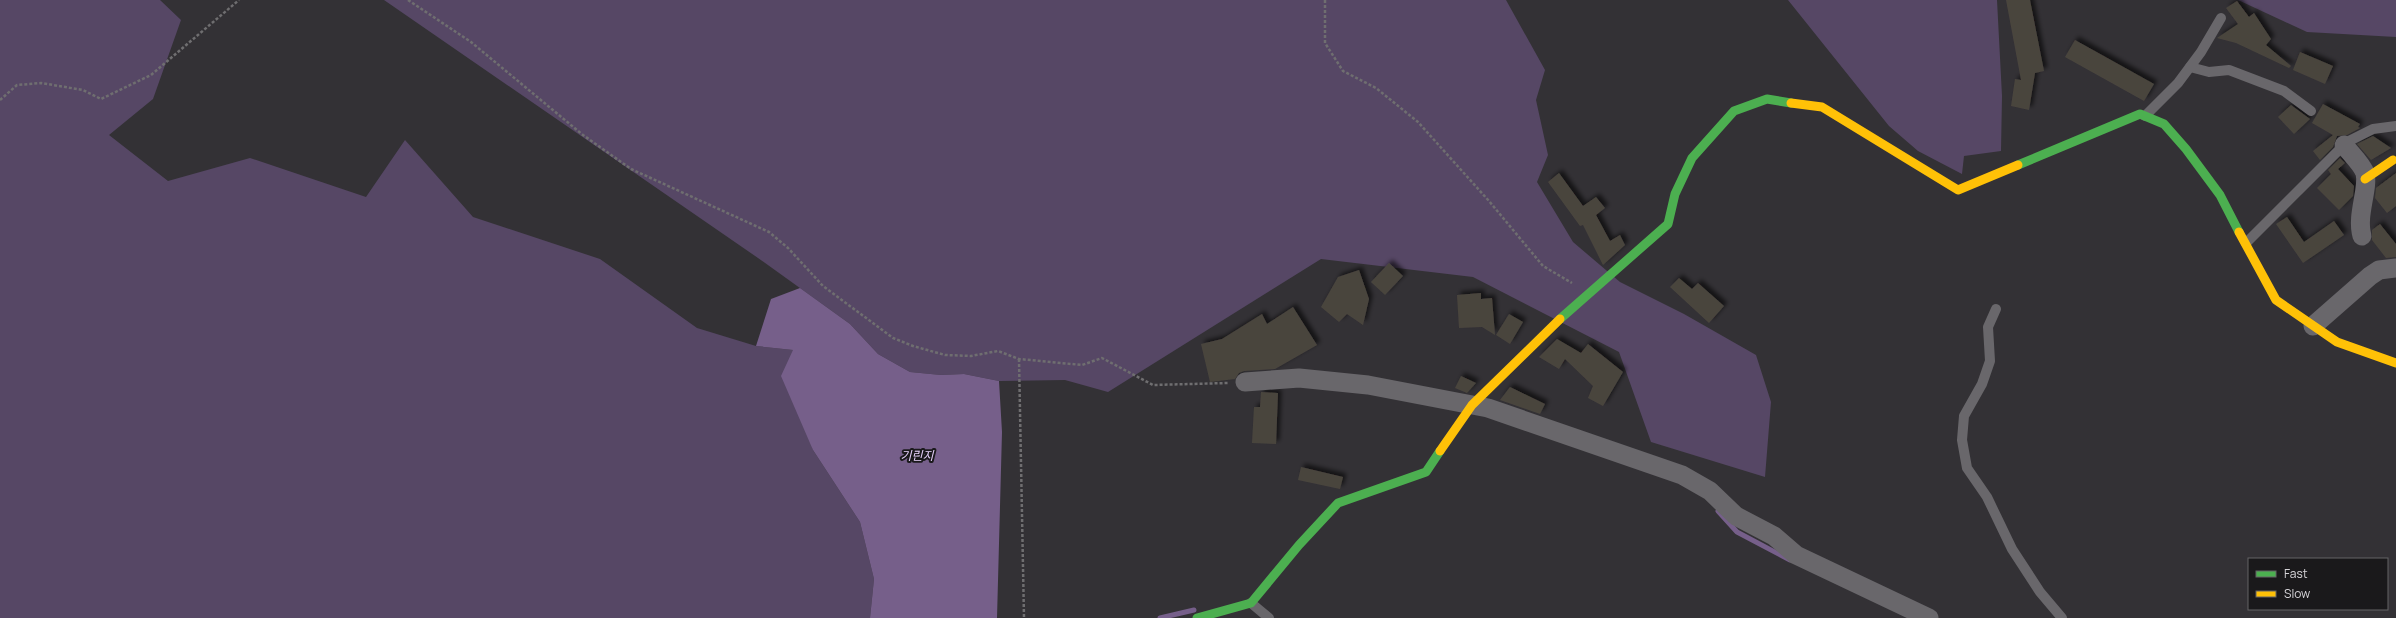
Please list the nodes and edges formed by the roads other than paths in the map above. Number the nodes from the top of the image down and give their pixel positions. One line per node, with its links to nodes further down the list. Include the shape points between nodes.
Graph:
1 (2221, 18): 2 (lane)
2 (2190, 67): 3 (lane, via 2210,72 2229,70 2284,91); 4 (lane, via 2178,84)
3 (2311, 111)
4 (2145, 116): 10 (street, via 2164,124 2186,149 2220,195); 16 (street, via 2140,114 1958,190 1822,107 1767,99 1734,111 1692,158 1675,194 1668,224 1538,339 1509,371)
5 (2396, 126): 6 (lane, via 2373,129)
6 (2344, 145): 8 (street, via 2364,172); 10 (lane)
7 (2393, 160): 8 (street)
8 (2366, 179): 9 (street, via 2360,216)
9 (2362, 236)
10 (2246, 243): 13 (street, via 2276,300)
11 (2396, 268): 13 (street, via 2379,270 2370,276)
12 (1996, 309): 21 (lane, via 1988,327 1990,361 1982,384 1964,416 1962,440 1968,468 1987,497 2012,549 2040,592)
13 (2313, 326): 14 (street, via 2337,342)
14 (2396, 363)
15 (1245, 382): 16 (street, via 1299,378 1368,385)
16 (1472, 405): 17 (street, via 1426,472 1338,503 1299,545); 20 (street, via 1488,408 1682,475 1710,491 1736,516 1774,536 1796,555)
17 (1252, 603): 18 (street); 19 (lane)
18 (1197, 618)
19 (1269, 618)
20 (1929, 618)
21 (2062, 618)

